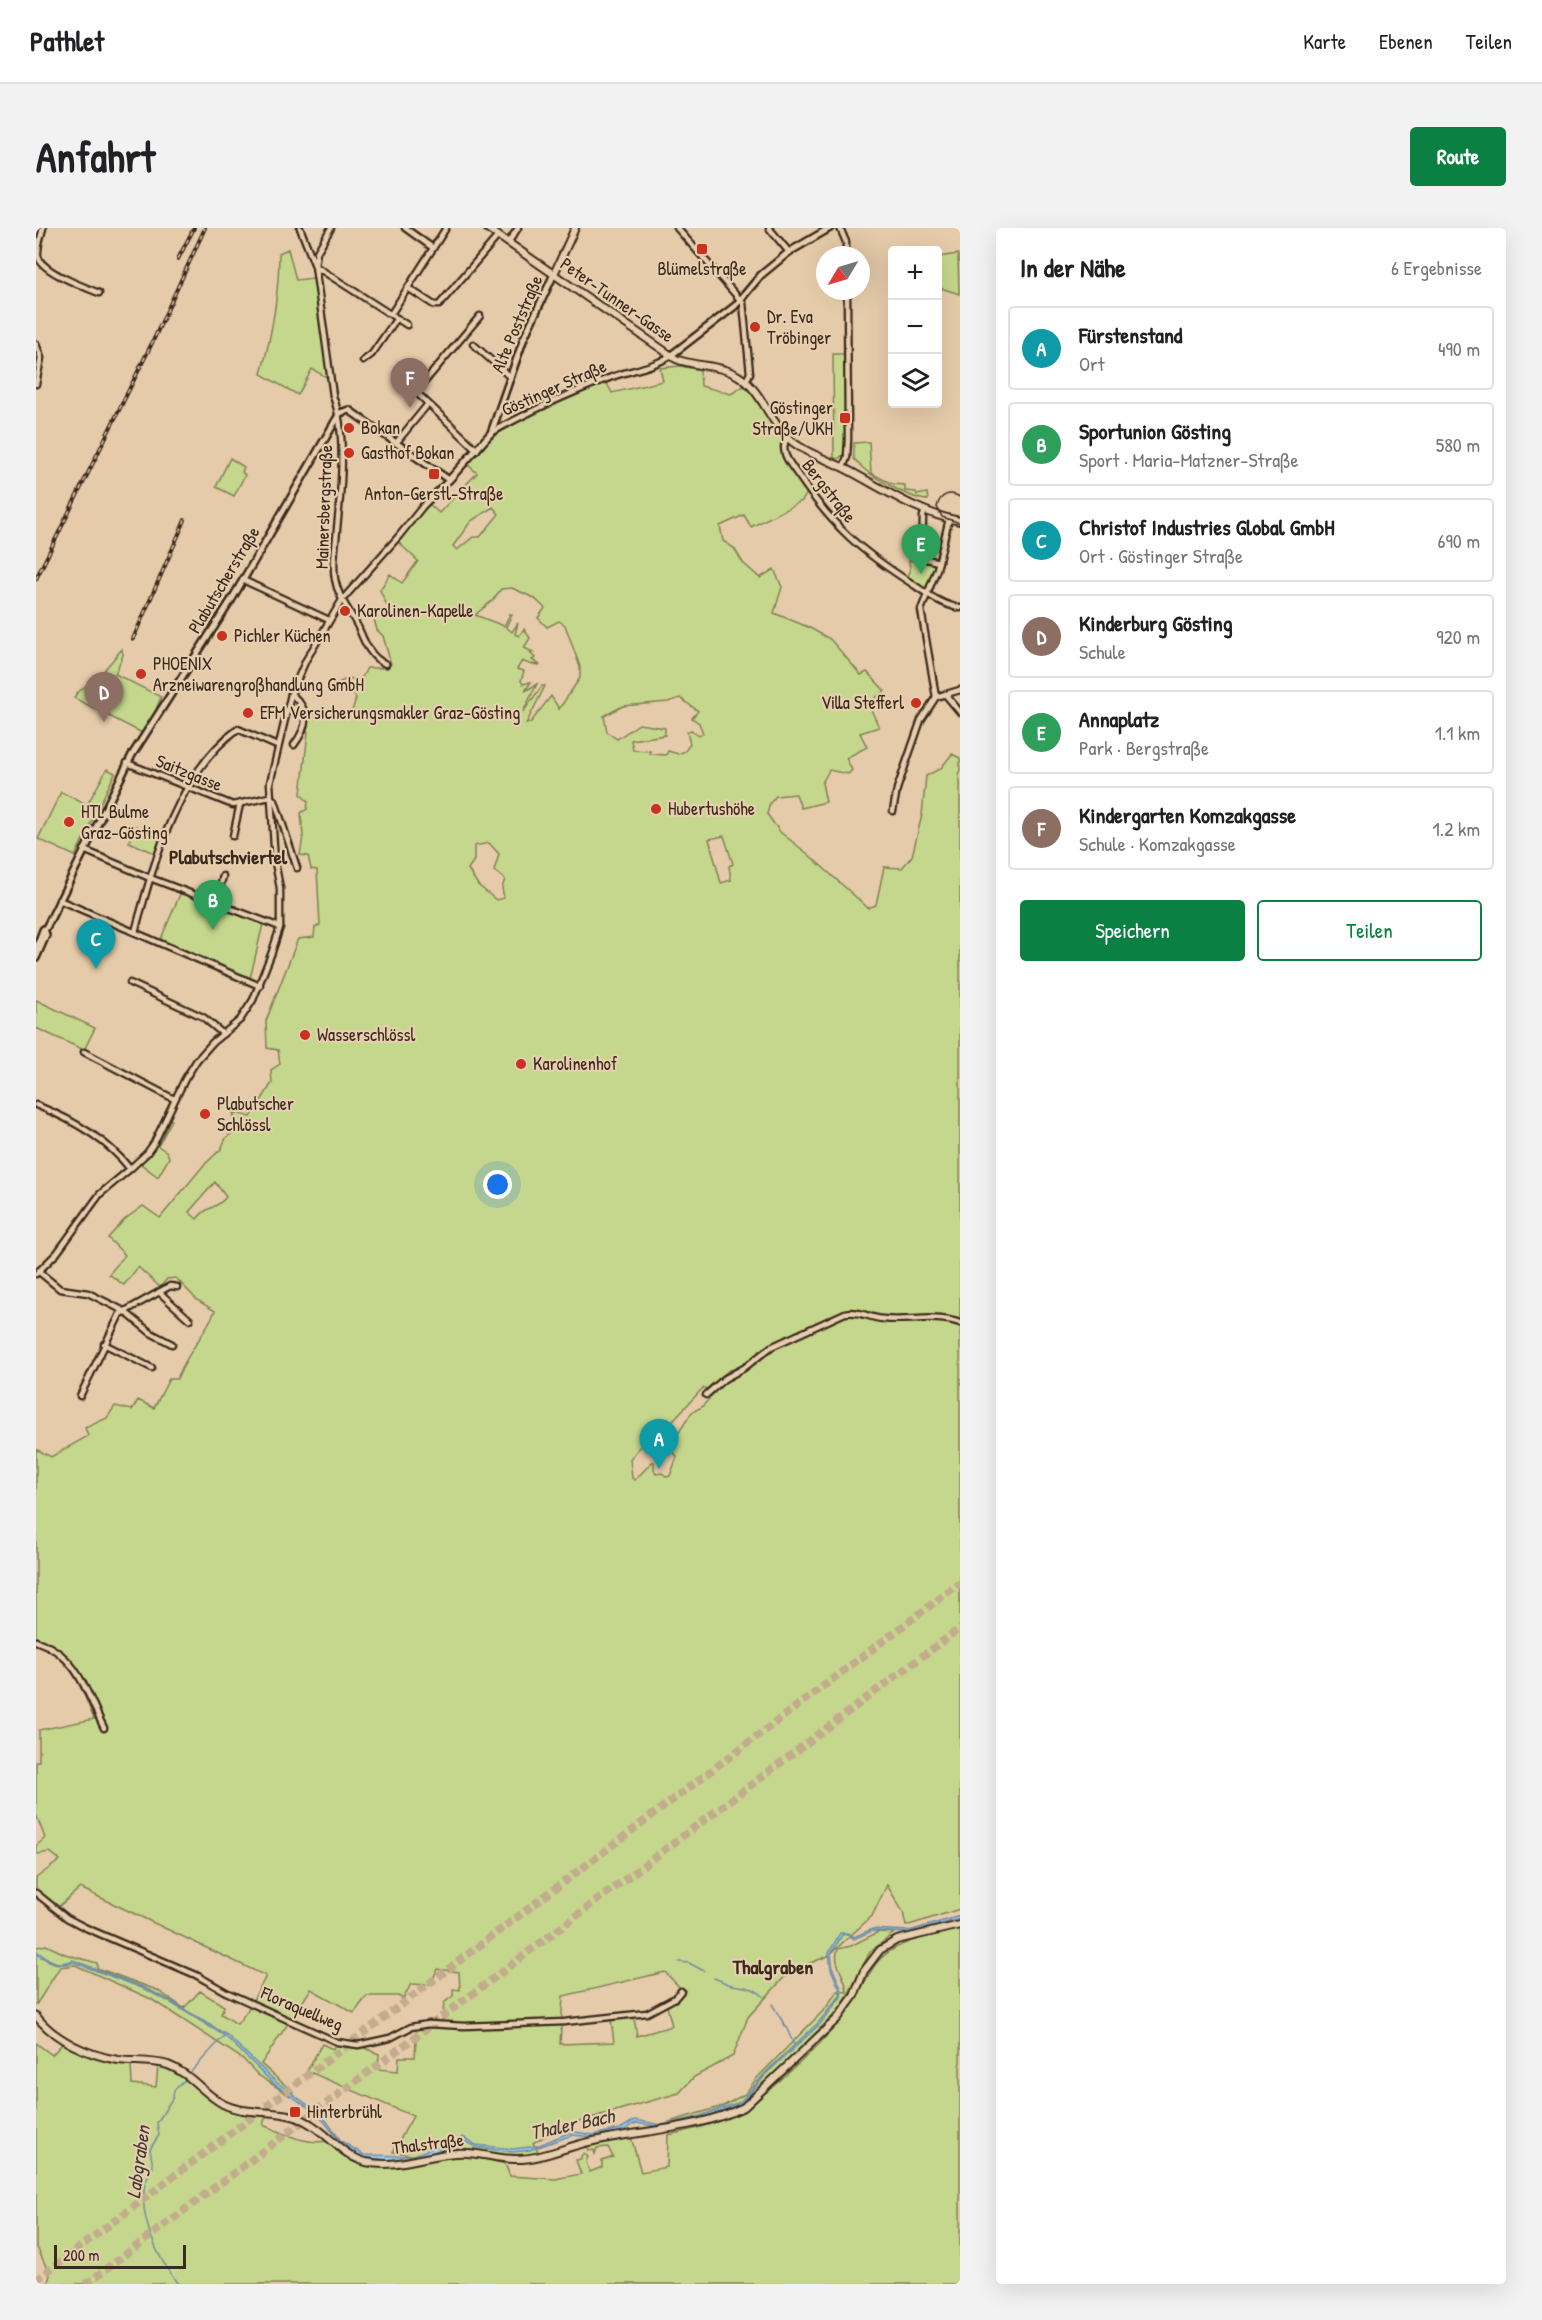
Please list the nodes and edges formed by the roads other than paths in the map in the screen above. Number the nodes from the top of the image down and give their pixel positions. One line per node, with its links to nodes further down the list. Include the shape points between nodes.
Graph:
1 (42, 228): 21 (street, via 39,258 46,267)
2 (300, 228): 18 (street)
3 (331, 228): 18 (street, via 317,252)
4 (405, 228): 16 (street)
5 (446, 228): 16 (street)
6 (487, 228): 13 (main road, Peter-Tunner-Gasse)
7 (518, 228): 14 (street)
8 (575, 228): 19 (main road, Alte Poststraße)
9 (677, 228): 22 (street)
10 (769, 228): 17 (street)
11 (830, 228): 17 (street)
12 (840, 228): 15 (street)
13 (498, 236): 14 (main road, Peter-Tunner-Gasse); 20 (street, via 440,305)
14 (508, 243): 19 (main road, Peter-Tunner-Gasse)
15 (846, 246)
16 (434, 248): 20 (street)
17 (789, 252): 22 (street, via 761,275)
18 (315, 266): 24 (street); 36 (street, via 333,396)
19 (554, 274): 30 (main road, Peter-Tunner-Gasse); 32 (street, Alte Poststraße)
20 (408, 288): 24 (street)
21 (99, 293)
22 (741, 300): 30 (street); 33 (street, via 750,374)
23 (847, 300): 41 (street, via 848,440)
24 (391, 314): 26 (street)
25 (480, 316): 35 (street, via 417,390)
26 (397, 318): 27 (street); 31 (street)
27 (407, 325)
28 (36, 344): 34 (street, via 41,358)
29 (473, 344): 32 (street)
30 (670, 356): 33 (main road, via 688,364 720,368); 37 (street, Göstinger Straße, via 656,365 574,392)
31 (363, 361)
32 (510, 377): 37 (street, Alte Poststraße)
33 (746, 381): 38 (main road)
34 (36, 384)
35 (428, 404): 39 (street); 40 (street)
36 (340, 413): 39 (street, via 349,410); 47 (street, Plabutscherstraße); 49 (street, Mainersbergstraße, via 342,478 334,579)
37 (491, 433): 40 (street, Göstinger Straße)
38 (787, 438): 41 (main road); 48 (street, Bergstraße, via 784,453 832,522 882,566)
39 (396, 443): 42 (street)
40 (477, 450): 42 (street, Göstinger Straße)
41 (843, 468): 43 (main road)
42 (449, 480): 49 (street, Göstinger Straße)
43 (925, 511): 44 (main road); 46 (street, via 922,558)
44 (949, 519): 45 (main road); 46 (street)
45 (960, 521)
46 (939, 562): 48 (street)
47 (243, 580): 51 (street); 60 (street, Plabutscherstraße)
48 (927, 594): 50 (street, Bergstraße); 56 (street, via 921,614)
49 (342, 600): 51 (street, Göstinger Straße); 52 (street, Mainersbergstraße, via 373,654)
50 (960, 608)
51 (329, 620): 54 (street, Göstinger Straße)
52 (386, 664)
53 (960, 690): 55 (street)
54 (291, 694): 58 (street, via 305,715 303,733); 59 (street, Göstinger Straße)
55 (945, 694): 56 (street); 57 (street)
56 (936, 697): 64 (street, via 921,720)
57 (960, 712)
58 (294, 745)
59 (278, 746): 61 (street, via 238,729 216,748); 62 (street, Göstinger Straße)
60 (127, 763): 61 (street, Saitzgasse); 66 (street, Plabutscherstraße)
61 (188, 789): 63 (street, Saitzgasse); 69 (street, via 174,814)
62 (270, 797): 63 (street, Saitzgasse); 67 (street, via 275,801); 72 (street, Göstinger Straße)
63 (240, 804): 65 (street, Saitzgasse)
64 (893, 810)
65 (233, 836)
66 (84, 849): 69 (street); 70 (street, Plabutscherstraße)
67 (297, 868)
68 (223, 876): 71 (street)
69 (150, 878): 71 (street); 74 (street)
70 (59, 900): 73 (street, Plabutscherstraße); 74 (street)
71 (216, 903): 72 (street)
72 (280, 927): 78 (street, Göstinger Straße)
73 (41, 929): 75 (street, Plabutscherstraße); 76 (street, Plabutscherstraße, via 46,935)
74 (135, 933): 78 (street)
75 (36, 949)
76 (36, 957)
77 (130, 983): 79 (street, via 203,1017)
78 (260, 986): 79 (street, Göstinger Straße, via 247,1012)
79 (223, 1034): 81 (street, Göstinger Straße, via 197,1060)
80 (84, 1052): 81 (street)
81 (174, 1099): 83 (street, Göstinger Straße, via 154,1143)
82 (36, 1105): 83 (street, via 83,1128 109,1146)
83 (130, 1169): 84 (street, Göstinger Straße, via 100,1194 57,1253)
84 (37, 1272): 87 (street, via 60,1289 88,1293)
85 (177, 1287): 86 (street)
86 (159, 1292): 87 (street); 88 (street)
87 (124, 1311): 90 (street); 91 (street)
88 (190, 1320)
89 (960, 1323): 93 (street, via 942,1318 880,1319 853,1311 845,1313 771,1347)
90 (104, 1344): 92 (street); 94 (street)
91 (172, 1344)
92 (152, 1368)
93 (706, 1395)
94 (80, 1396)
95 (36, 1641): 96 (street, via 74,1666)
96 (104, 1728)
97 (36, 1893): 99 (street, Floraquellweg, via 84,1927 317,2033 358,2045 428,2024 564,2022 647,2013)
98 (960, 1925): 100 (main road, Thalstraße, via 897,1940 880,1950 838,2018 744,2107 699,2123 588,2142 513,2160 469,2152 393,2165 367,2162 348,2154 306,2121 224,2104 178,2069 100,2055 59,2038)
99 (681, 1991)
100 (36, 2016)

